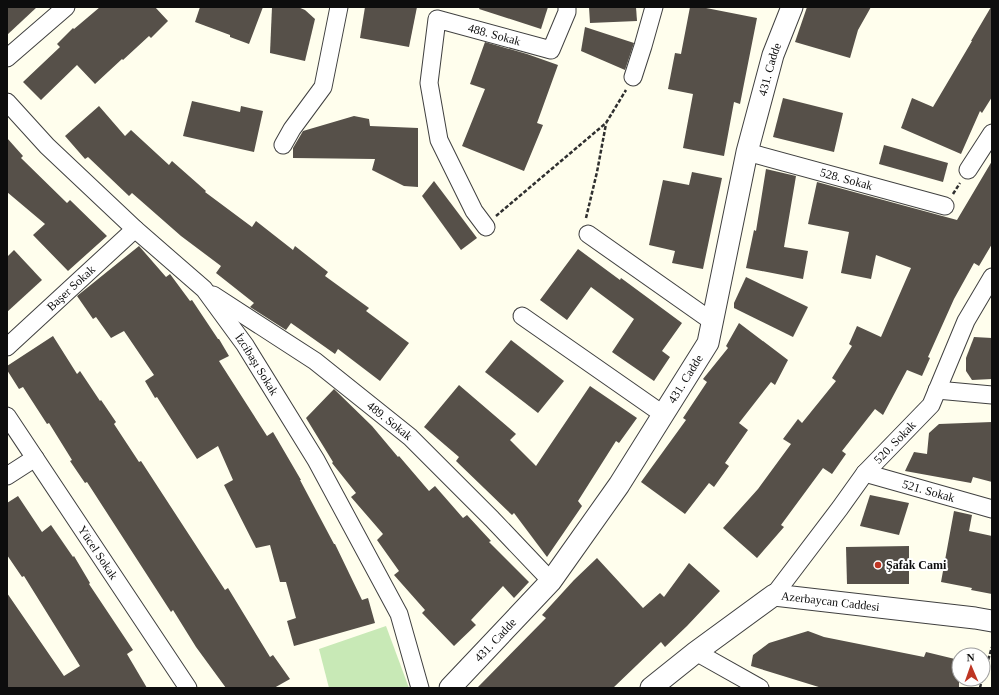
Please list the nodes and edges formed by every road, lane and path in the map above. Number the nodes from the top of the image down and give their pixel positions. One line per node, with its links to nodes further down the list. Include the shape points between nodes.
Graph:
1 (66, 7): 6 (street)
2 (567, 7): 15 (street, 488. Sokak, via 551,50 437,19 429,83 439,140 474,211)
3 (654, 7): 7 (street)
4 (792, 7): 12 (street, 431. Cadde, via 773,55)
5 (336, 8): 11 (street, via 323,87)
6 (7, 58)
7 (633, 77): 9 (path)
8 (7, 102): 16 (street, İzcibaşı Sokak, via 47,146)
9 (606, 124): 15 (path); 17 (path, via 584,225)
10 (992, 133): 13 (street)
11 (283, 145)
12 (747, 152): 14 (street, 528. Sokak); 21 (street, 431. Cadde)
13 (968, 170): 14 (path)
14 (945, 206)
15 (486, 226)
16 (135, 229): 19 (street, İzcibaşı Sokak); 22 (street, Başer Sokak)
17 (588, 234): 21 (street)
18 (992, 277): 23 (street, 520. Sokak, via 966,321)
19 (204, 289): 31 (street, 489. Sokak, via 315,361 410,437); 36 (street, İzcibaşı Sokak, via 245,345 316,460 366,551 399,614)
20 (522, 316): 25 (street)
21 (713, 322): 25 (street, 431. Cadde, via 708,343)
22 (7, 347)
23 (937, 390): 24 (street); 28 (street, 520. Sokak, via 931,405)
24 (992, 395)
25 (664, 415): 31 (street, 431. Cadde)
26 (7, 416): 27 (street, Yücel Sokak)
27 (35, 458): 29 (street); 35 (street, Yücel Sokak)
28 (865, 473): 30 (street, 521. Sokak); 32 (street, 520. Sokak)
29 (7, 476)
30 (992, 509)
31 (552, 581): 37 (street, 431. Cadde)
32 (774, 595): 33 (street, Azerbaycan Caddesi); 34 (street, Azerbaycan Caddesi)
33 (992, 621)
34 (696, 652): 38 (street, Azerbaycan Caddesi); 39 (street)
35 (188, 688)
36 (420, 688)
37 (450, 688)
38 (651, 688)
39 (760, 688)

